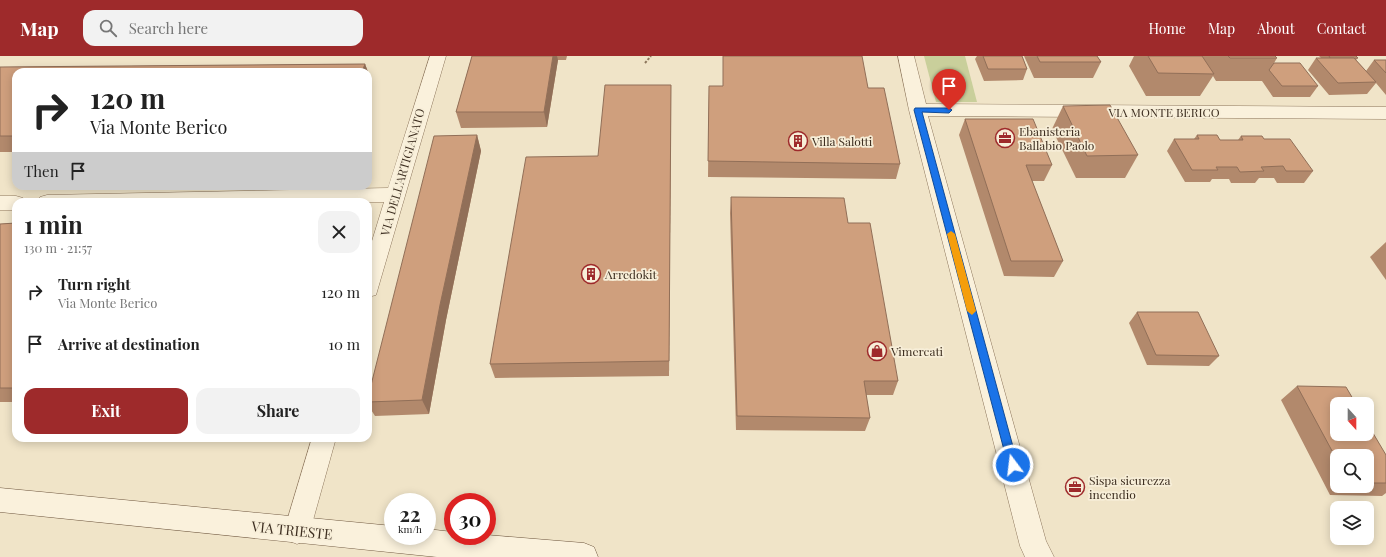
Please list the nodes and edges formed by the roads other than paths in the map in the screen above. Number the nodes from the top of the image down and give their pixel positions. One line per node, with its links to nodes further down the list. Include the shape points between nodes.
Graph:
1 (438, 56): 5 (street, VIA DELL'ARTIGIANATO)
2 (906, 56): 3 (street)
3 (918, 110): 4 (street, VIA MONTE BERICO); 13 (street)
4 (1386, 113)
5 (396, 195): 6 (street); 9 (street, VIA DELL'ARTIGIANATO)
6 (246, 198)
7 (0, 203): 8 (street)
8 (12, 203)
9 (372, 276)
10 (323, 442): 12 (street)
11 (1, 501): 12 (street, VIA TRIESTE)
12 (297, 531): 14 (street, VIA TRIESTE)
13 (1036, 553)
14 (584, 557)

